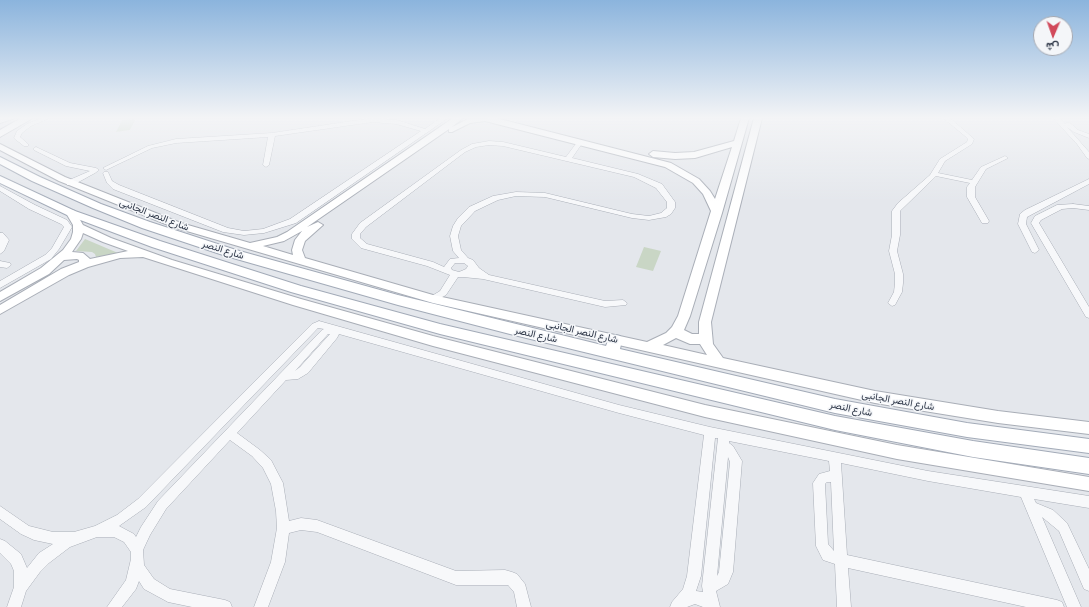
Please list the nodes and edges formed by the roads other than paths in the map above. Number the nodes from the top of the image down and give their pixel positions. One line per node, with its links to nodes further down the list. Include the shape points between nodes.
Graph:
1 (152, 146): 23 (street)
2 (270, 146): 22 (street)
3 (404, 146): 23 (street, via 293,221 274,229 254,233 226,230 116,187 109,182)
4 (423, 146): 36 (street)
5 (429, 146): 37 (street, via 306,233)
6 (472, 146): 48 (street, via 364,225 356,234 356,239 364,246)
7 (513, 146): 20 (street)
8 (577, 146): 20 (street)
9 (597, 146): 32 (street, via 675,168 704,189)
10 (614, 146): 11 (street, via 666,156 699,154)
11 (724, 146)
12 (737, 146): 32 (street)
13 (751, 146): 64 (street, via 705,322)
14 (967, 146): 25 (street, via 942,160)
15 (1081, 146): 19 (street)
16 (0, 147): 28 (street, شارع النصر الجانبى)
17 (36, 149): 24 (street, via 68,165)
18 (1005, 158): 27 (street, via 983,168)
19 (1089, 158)
20 (568, 159): 41 (street, via 636,175 653,182 665,191 671,208 663,215 640,218 545,195 506,196 479,205 460,220 454,232)
21 (0, 160): 67 (main road, شارع النصر, via 97,206 201,244 398,300)
22 (266, 165)
23 (106, 170): 24 (street)
24 (96, 172): 28 (street)
25 (935, 174): 27 (street); 59 (street, via 896,211 893,251 899,283 898,292)
26 (1089, 181): 39 (street, via 1023,216 1022,224)
27 (973, 182): 33 (street, via 971,197)
28 (73, 184): 38 (street, شارع النصر الجانبى, via 177,225)
29 (2, 190): 31 (main road, شارع النصر); 54 (street, via 64,222 68,227 48,257)
30 (1089, 208): 61 (street, via 1060,207 1038,218 1035,223)
31 (71, 213): 34 (street); 49 (main road, شارع النصر)
32 (717, 213): 63 (street, via 684,316)
33 (985, 221)
34 (78, 227): 42 (street); 43 (street, via 76,239)
35 (0, 235): 40 (street, via 5,240)
36 (280, 239): 37 (street, via 280,244 284,246); 38 (street)
37 (298, 244): 44 (street, via 297,255)
38 (247, 246): 44 (street, شارع النصر الجانبى)
39 (1035, 250)
40 (0, 251)
41 (457, 251): 45 (street); 46 (street)
42 (147, 255): 47 (street, via 120,255); 52 (street)
43 (63, 257): 47 (street, via 82,257); 55 (street, via 45,271)
44 (300, 260): 56 (street, شارع النصر الجانبى)
45 (465, 260): 46 (street); 50 (street, via 470,262)
46 (451, 262): 48 (street); 51 (street, via 447,268)
47 (84, 264): 60 (street, via 65,272)
48 (430, 264): 51 (street)
49 (220, 265): 52 (main road); 82 (main road, شارع النصر, via 440,329 835,423 974,449)
50 (472, 267): 51 (street, via 469,271); 53 (street)
51 (457, 274): 53 (street); 56 (street, via 443,293); 58 (street, via 447,293)
52 (208, 275): 85 (street, via 426,339 705,411 897,452)
53 (490, 277): 57 (street, via 605,304)
54 (0, 285)
55 (0, 297)
56 (433, 299): 58 (street, شارع النصر الجانبى)
57 (623, 302)
58 (449, 303): 67 (street, شارع النصر الجانبى)
59 (892, 303)
60 (0, 310)
61 (1089, 315)
62 (335, 329): 65 (street, via 317,324); 66 (street, via 325,332); 70 (street, via 334,336 304,370 294,376); 74 (street)
63 (677, 330): 64 (street, via 690,339); 68 (street)
64 (705, 337): 69 (street)
65 (298, 342): 66 (street); 71 (street)
66 (312, 346): 70 (street)
67 (614, 346): 68 (street, شارع النصر الجانبى); 77 (main road, شارع النصر, via 835,406 988,433)
68 (648, 347): 69 (street, شارع النصر الجانبى)
69 (718, 363): 73 (street, شارع النصر الجانبى, via 828,388 916,404)
70 (284, 376): 72 (street)
71 (247, 396): 72 (street); 78 (street)
72 (260, 401): 75 (street)
73 (1089, 428)
74 (710, 432): 76 (street); 81 (street)
75 (229, 433): 80 (street); 90 (street, via 256,453 273,474 282,511)
76 (724, 440): 79 (street); 83 (street); 98 (street, via 736,461 726,572 724,579)
77 (1089, 446)
78 (188, 458): 80 (street); 91 (street, via 142,503 121,519)
79 (835, 458): 84 (street); 86 (street)
80 (201, 463): 94 (street, via 155,513)
81 (706, 466): 83 (street); 100 (street, via 694,576 689,592)
82 (1089, 466)
83 (721, 470): 98 (street)
84 (836, 475): 95 (street); 95 (street, via 823,478 819,483 822,546 828,554)
85 (1089, 484)
86 (1026, 493): 87 (street); 88 (street)
87 (1089, 502)
88 (1032, 507): 97 (street, via 1049,514 1063,527); 108 (street)
89 (0, 512): 92 (street, via 34,534 53,538)
90 (283, 528): 104 (street, via 278,562); 105 (street, via 301,524 317,526 453,577 512,579 520,589)
91 (97, 531): 92 (street); 94 (street, via 107,530 123,534)
92 (75, 538): 99 (street, via 44,558 31,572)
93 (0, 545): 99 (street, via 16,558 21,571)
94 (137, 550): 96 (street)
95 (841, 560): 106 (street); 107 (street)
96 (137, 567): 102 (street, via 131,584); 103 (street, via 149,584 168,595)
97 (1089, 584)
98 (709, 586): 101 (street)
99 (15, 600)
100 (681, 603): 101 (street, via 695,597 706,600)
101 (712, 606)
102 (114, 607)
103 (226, 607)
104 (261, 607)
105 (524, 607)
106 (844, 607)
107 (1057, 607)
108 (1074, 607)

